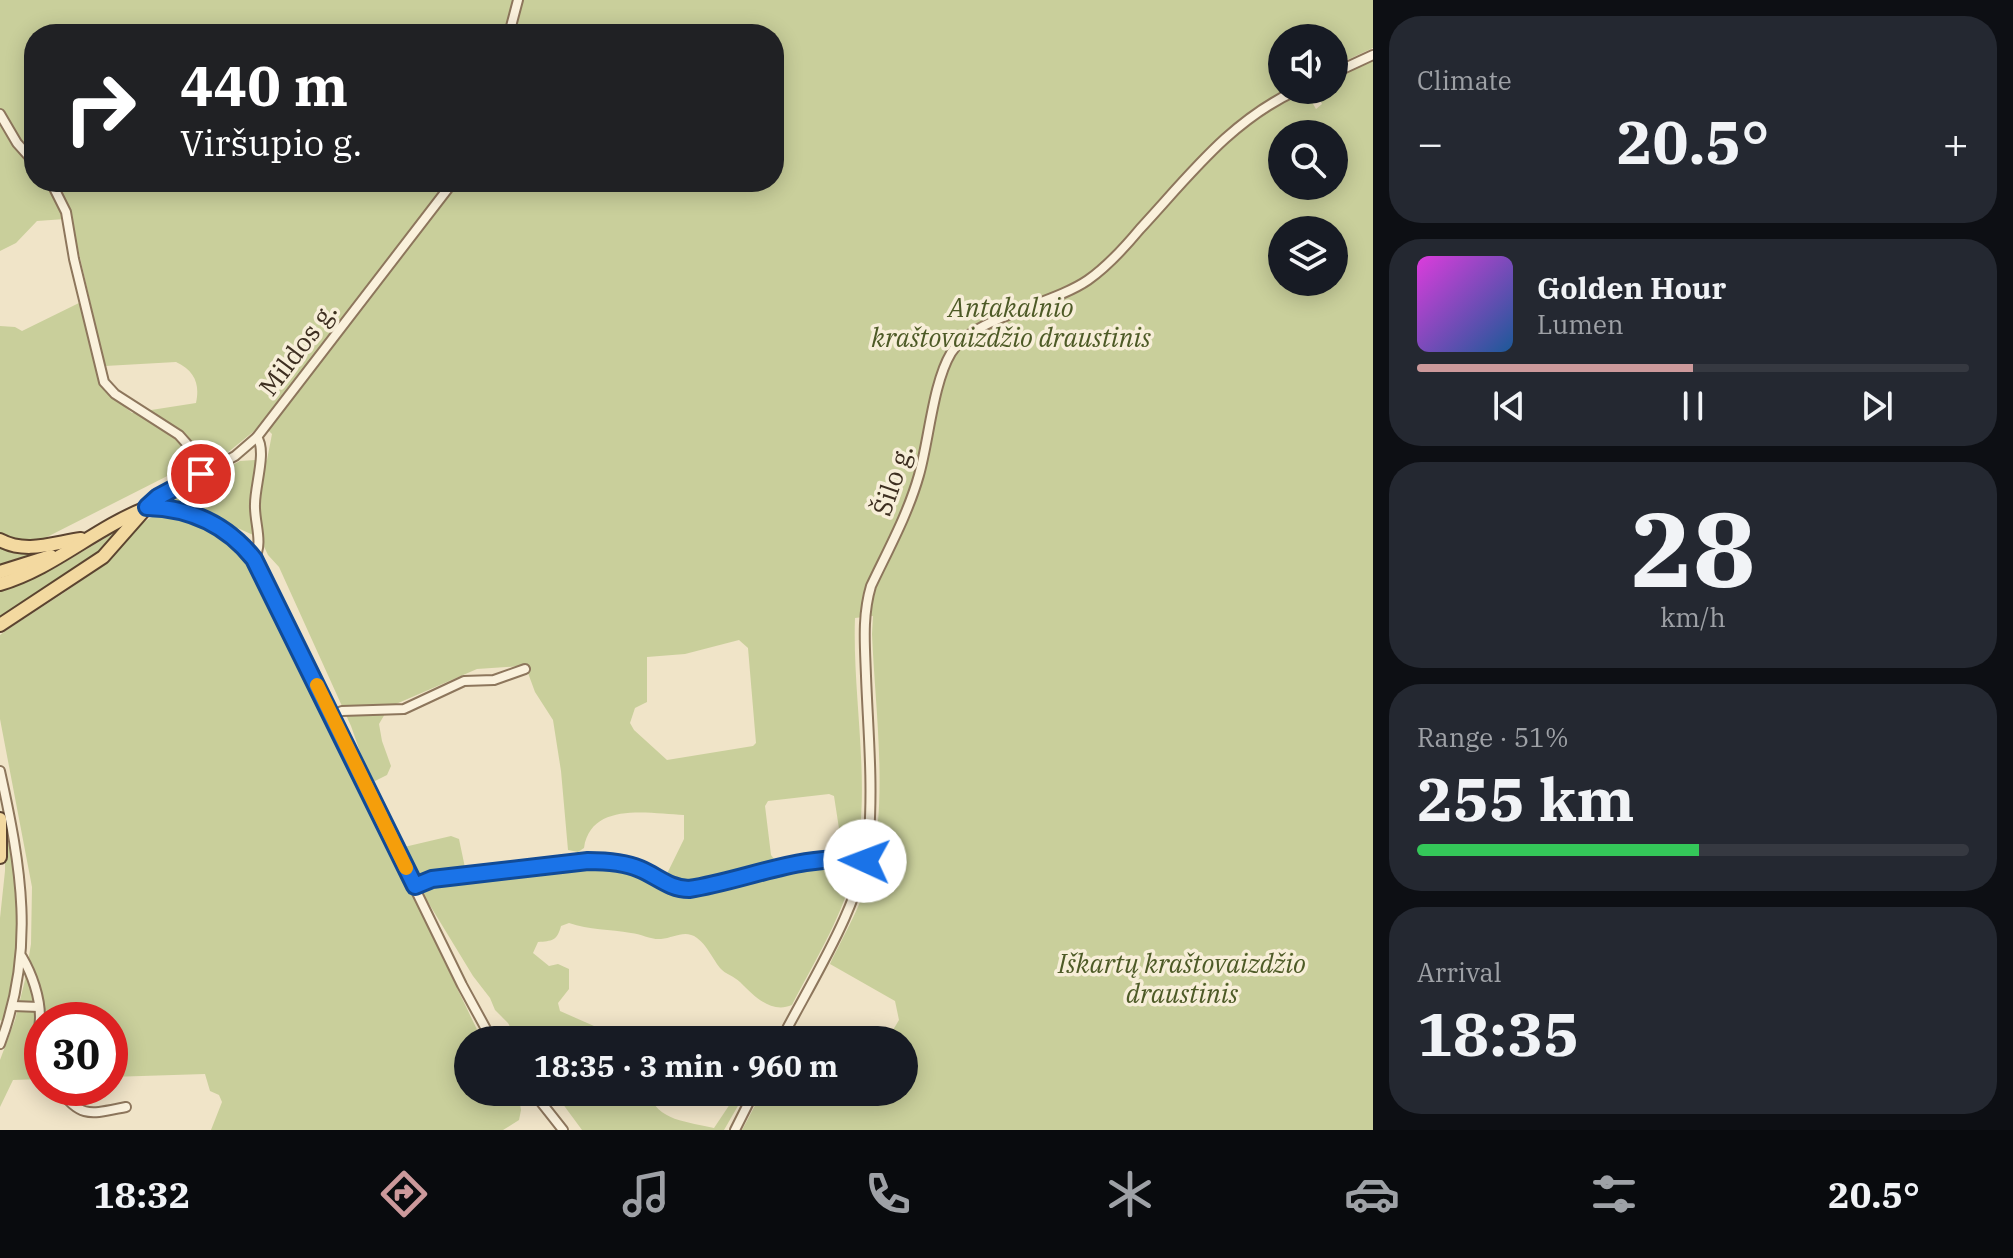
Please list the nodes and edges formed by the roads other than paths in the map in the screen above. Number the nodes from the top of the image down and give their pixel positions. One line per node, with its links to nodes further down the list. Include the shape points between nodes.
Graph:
1 (518, 0): 2 (street)
2 (512, 24)
3 (1373, 55): 4 (street)
4 (1348, 67)
5 (1270, 104): 25 (street, Šilo g., via 1236,128 1089,280 975,330 950,353 915,490 866,601 870,813)
6 (0, 114): 7 (street)
7 (24, 151)
8 (56, 192): 11 (street, via 66,212 104,382 179,435)
9 (445, 192): 10 (street, Mildos g.)
10 (257, 437): 11 (street, Mildos g.); 16 (street, via 263,448 255,504 260,545)
11 (201, 474): 12 (street, Mildos g.)
12 (147, 507): 13 (main road); 16 (street, via 171,508 215,524); 19 (main road, via 103,557)
13 (92, 537): 14 (main road, via 31,548); 15 (main road)
14 (0, 540)
15 (62, 553): 17 (main road); 18 (main road, via 27,576)
16 (254, 559): 21 (street)
17 (0, 572)
18 (0, 584)
19 (0, 625)
20 (525, 669): 21 (street, via 494,680 464,681 404,709)
21 (332, 715): 26 (street)
22 (0, 771): 27 (street, via 21,890)
23 (0, 819): 24 (main road)
24 (0, 857)
25 (865, 861): 26 (street, via 783,865 689,889 607,861 432,879); 32 (street, Šilo g., via 847,912)
26 (415, 886): 31 (street)
27 (22, 957): 28 (street); 29 (street)
28 (38, 1002)
29 (13, 1006): 30 (street); 33 (street)
30 (24, 1006)
31 (484, 1026)
32 (788, 1026)
33 (2, 1031): 34 (street)
34 (0, 1044)
35 (73, 1106): 38 (street, via 92,1112)
36 (544, 1106): 39 (street)
37 (747, 1106): 40 (street)
38 (126, 1107)
39 (563, 1130)
40 (735, 1130)

